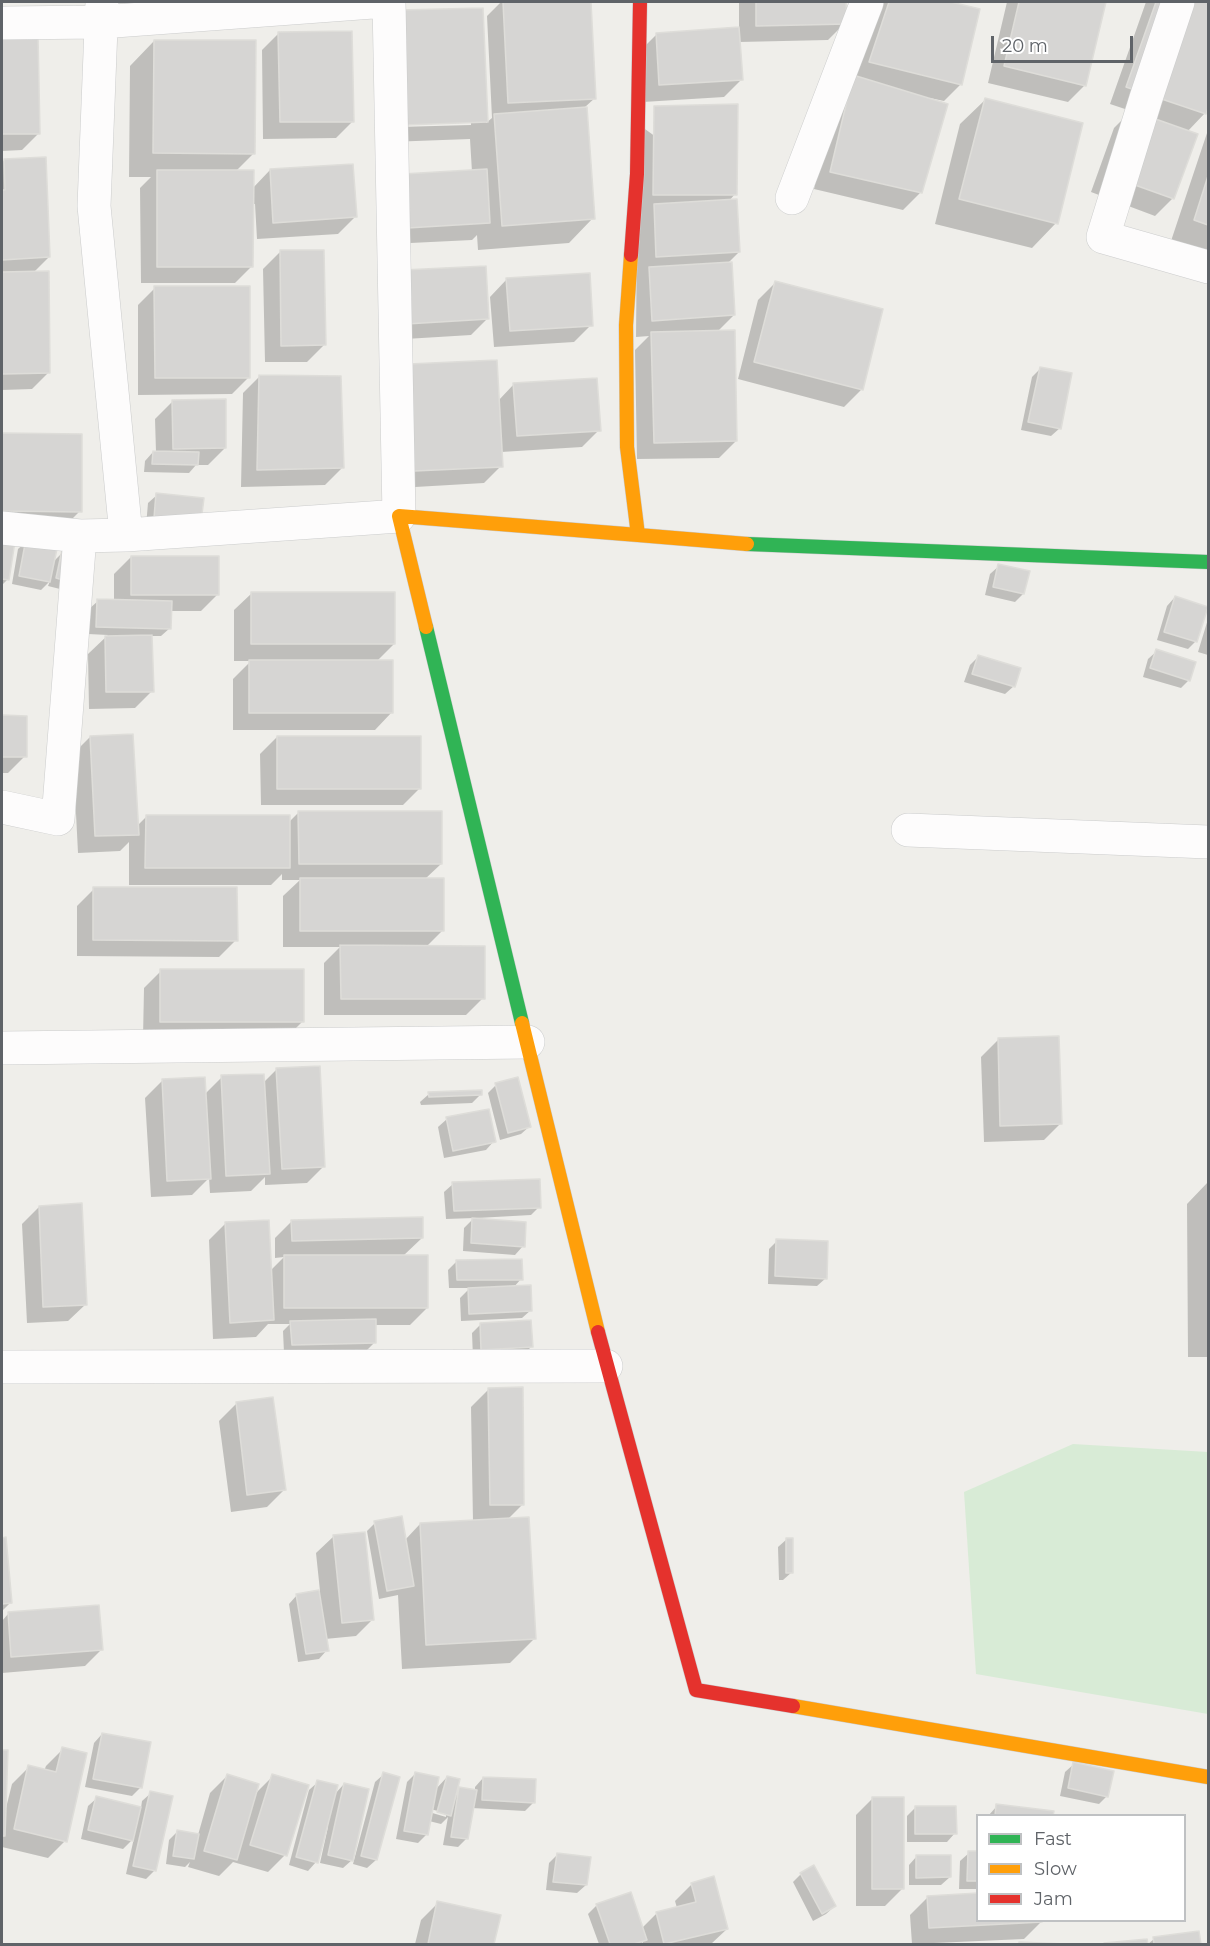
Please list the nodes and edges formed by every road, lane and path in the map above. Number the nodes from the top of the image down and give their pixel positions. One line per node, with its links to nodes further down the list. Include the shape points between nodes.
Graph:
1 (373, 2): 6 (street)
2 (389, 2): 10 (street)
3 (640, 2): 14 (street, via 637,174 626,325 627,447)
4 (867, 2): 8 (street)
5 (1178, 2): 9 (street, via 1103,237)
6 (101, 12): 7 (street); 12 (street, via 94,206)
7 (2, 23)
8 (792, 198)
9 (1209, 267)
10 (399, 516): 12 (street); 14 (street); 19 (street)
11 (2, 528): 13 (street)
12 (126, 535): 13 (street)
13 (80, 536): 16 (street, via 58,819)
14 (638, 536): 15 (street, via 758,545)
15 (1209, 562)
16 (2, 807)
17 (908, 830): 18 (street)
18 (1209, 842)
19 (528, 1042): 20 (street); 21 (street)
20 (2, 1048)
21 (606, 1366): 22 (street); 23 (street, via 696,1690)
22 (2, 1367)
23 (1209, 1777)

